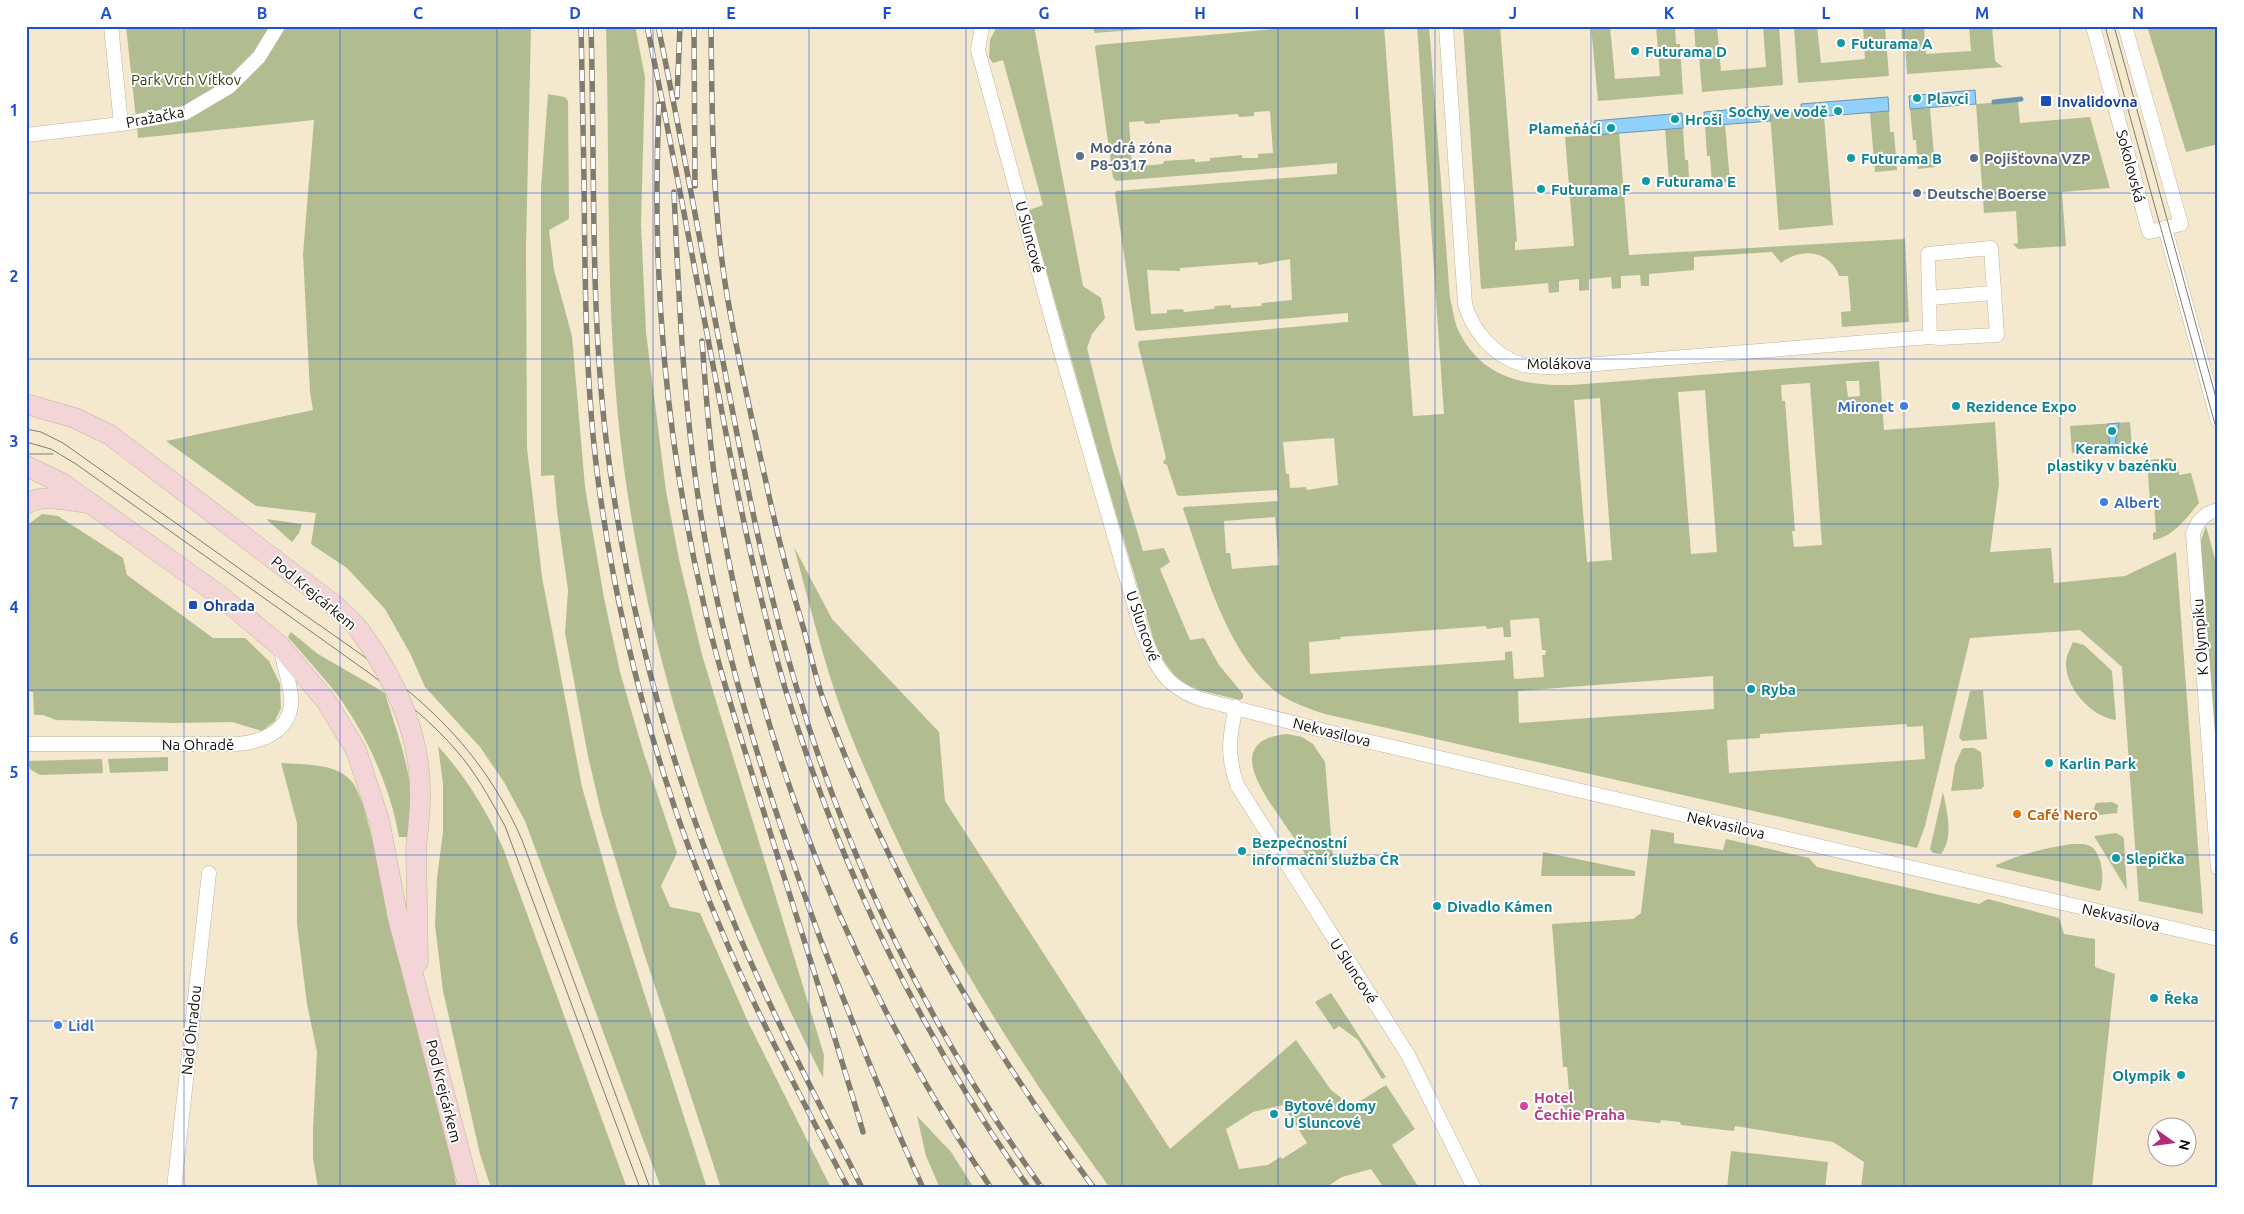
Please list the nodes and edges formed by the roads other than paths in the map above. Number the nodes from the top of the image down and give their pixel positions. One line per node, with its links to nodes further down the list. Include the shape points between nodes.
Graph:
1 (111, 26): 7 (street)
2 (278, 26): 7 (street, Pražačka, via 259,57 229,87 200,106 185,113)
3 (982, 26): 20 (street, U Sluncové, via 978,50 1141,628 1156,665 1168,681 1185,693)
4 (1446, 26): 12 (street, Molákova, via 1464,304 1475,329 1503,356 1520,364 1560,367)
5 (2094, 26): 9 (street, Sokolovská, via 2149,232)
6 (2125, 26): 9 (street, Sokolovská, via 2181,224)
7 (121, 124): 8 (street, Pražačka)
8 (26, 135)
9 (2165, 228): 14 (street)
10 (1993, 294): 11 (street); 11 (street, Molákova, via 1991,248 1928,254); 12 (street, Molákova, via 1997,335)
11 (1929, 298): 12 (street, Molákova)
12 (1930, 337)
13 (26, 404): 25 (main road, Pod Krejcárkem, bridge, via 75,418 110,435 333,604 359,630 382,664 415,742 420,790 416,848)
14 (2218, 421)
15 (26, 466): 16 (main road, Pod Krejcárkem, via 62,483)
16 (89, 503): 17 (main road, via 48,498); 19 (main road, Pod Krejcárkem, via 219,595)
17 (26, 504)
18 (2218, 510): 22 (street, K Olympiku, via 2207,513 2196,524 2193,534)
19 (280, 646): 21 (street, Na Ohradě, via 291,697 290,708 279,730 268,738 236,744); 25 (main road, Pod Krejcárkem, via 326,701 356,750 380,820 398,918)
20 (1236, 707): 24 (street, Nekvasilova, via 1345,736); 28 (street, U Sluncové, via 1230,763 1237,784 1408,1055)
21 (26, 744)
22 (2218, 868)
23 (209, 873): 26 (street, Nad Ohradou)
24 (2218, 939)
25 (419, 994): 27 (main road, Pod Krejcárkem)
26 (174, 1188)
27 (470, 1188)
28 (1474, 1188)

